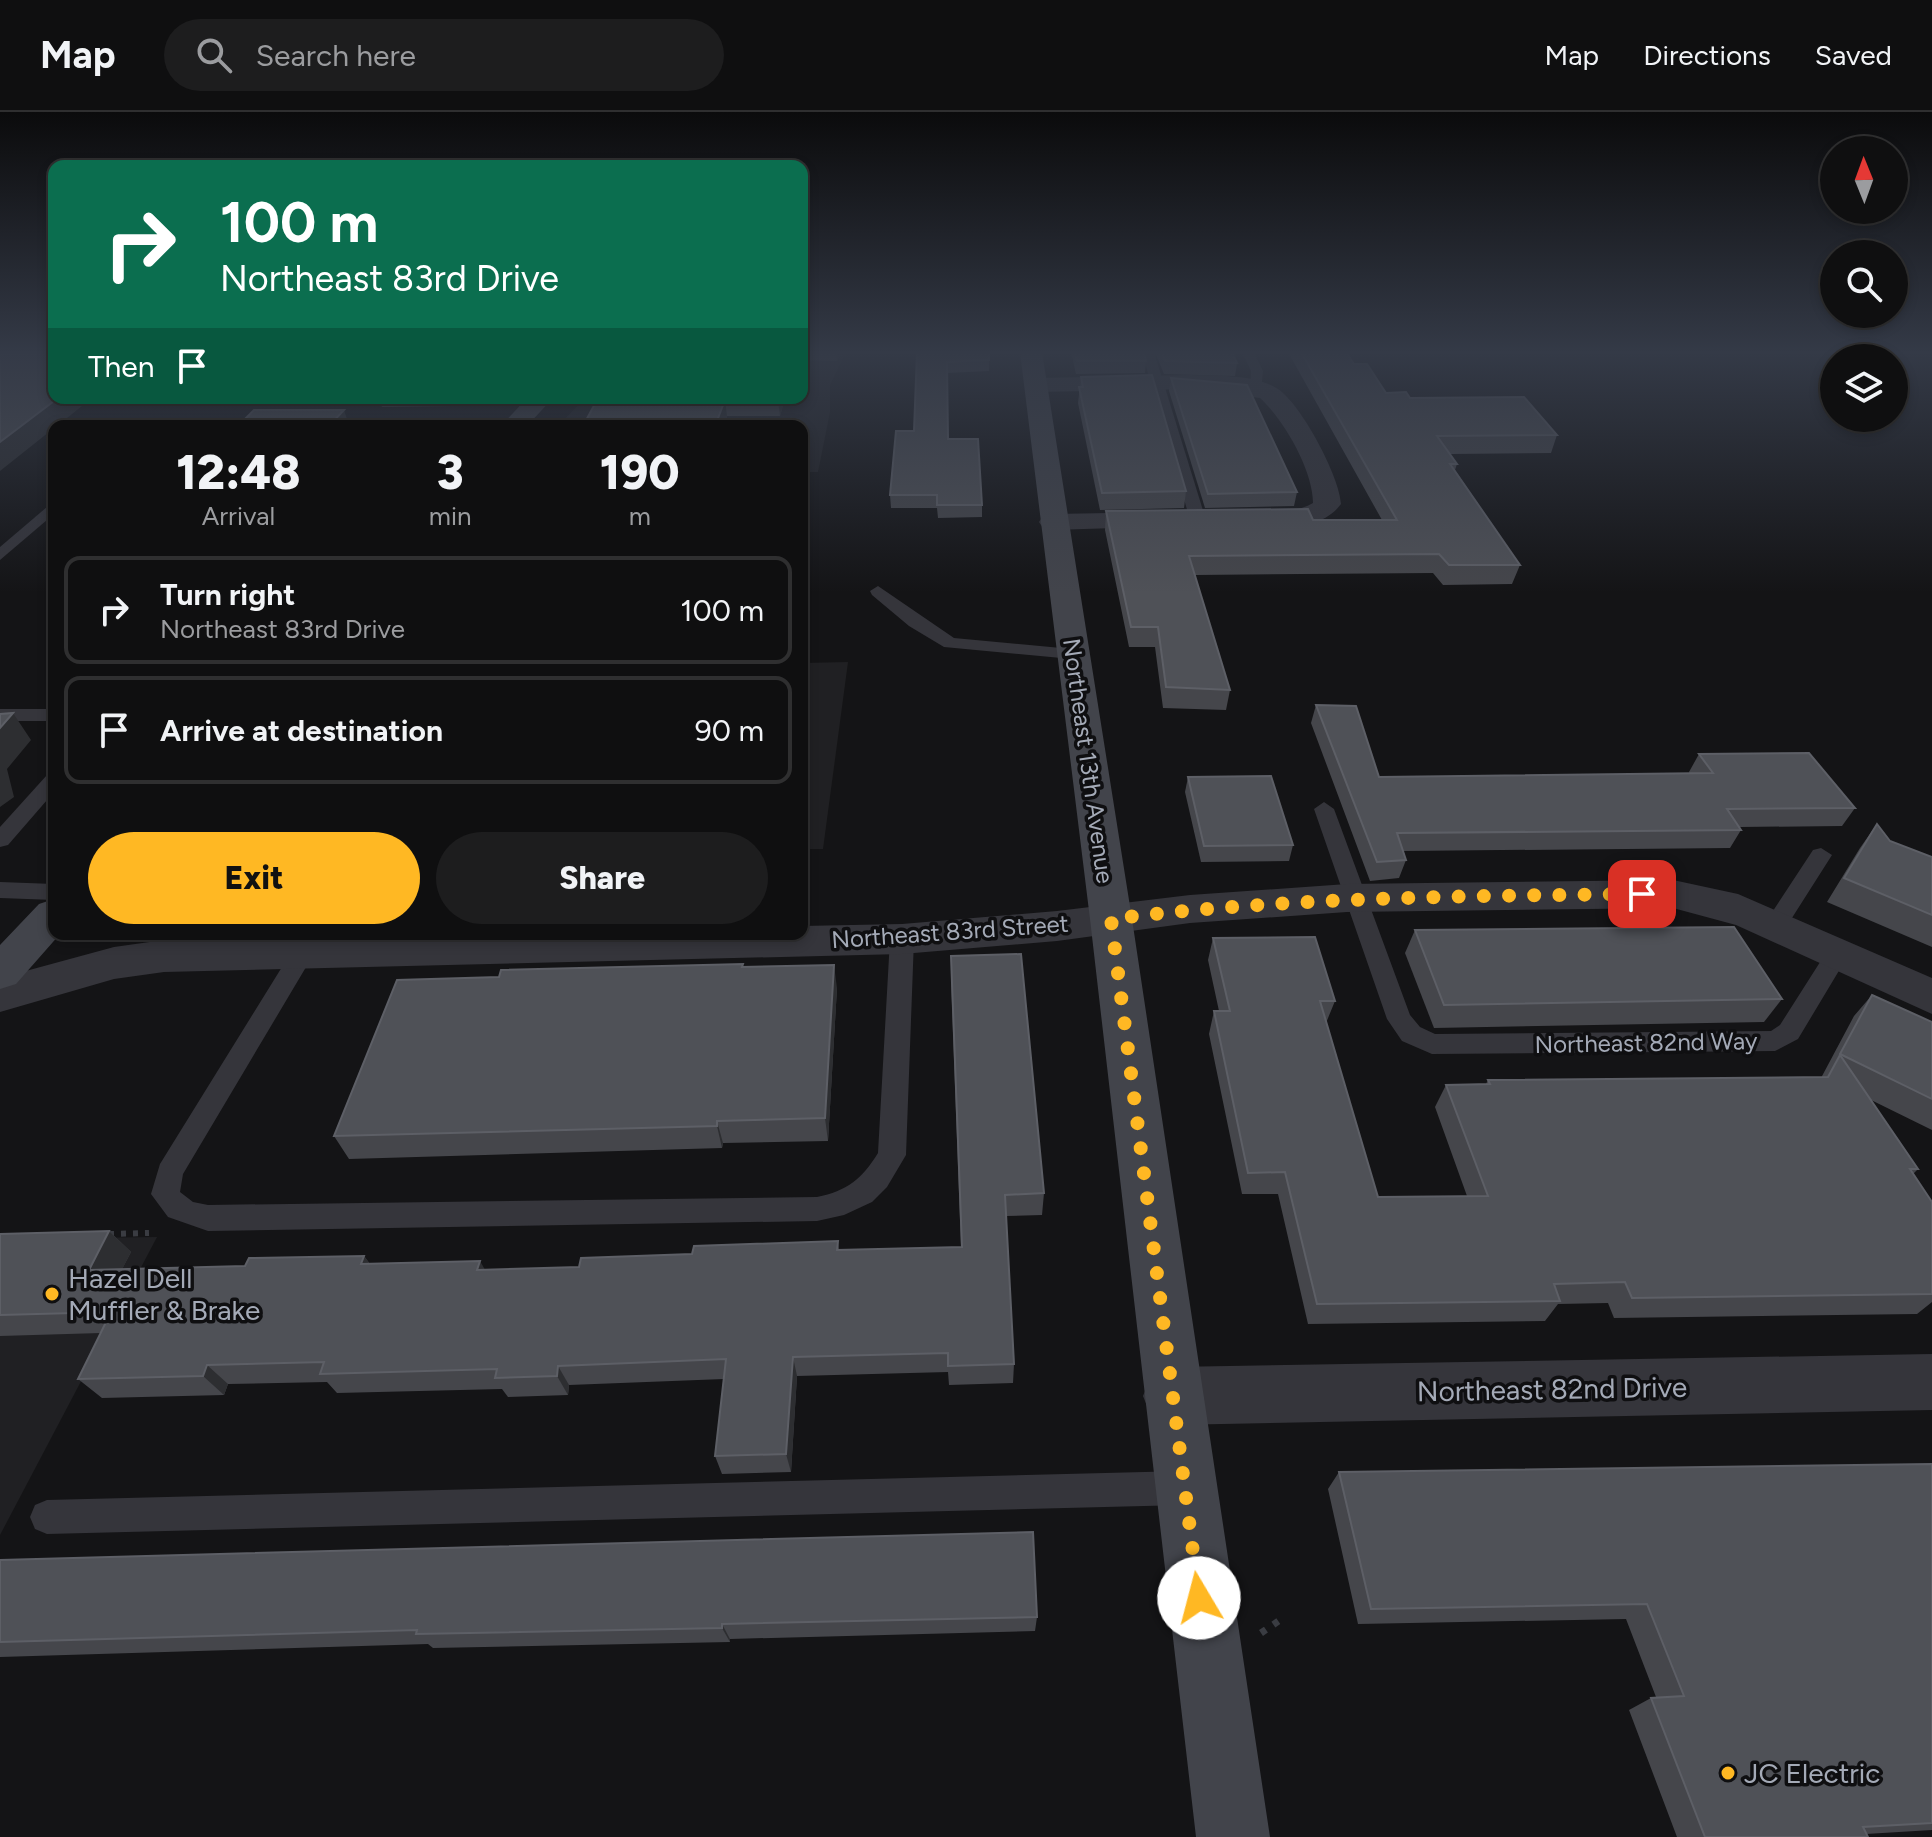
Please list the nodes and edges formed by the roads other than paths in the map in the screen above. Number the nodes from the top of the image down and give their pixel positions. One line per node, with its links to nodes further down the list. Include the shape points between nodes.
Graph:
1 (1041, 432): 6 (street, Northeast 13th Avenue)
2 (1172, 432): 5 (lane)
3 (1297, 432): 5 (street, via 1328,495 1320,512)
4 (48, 510): 7 (lane)
5 (1198, 520): 6 (street)
6 (1053, 522): 10 (street, Northeast 13th Avenue)
7 (8, 540): 8 (lane)
8 (0, 555)
9 (878, 591): 10 (lane, via 950,643)
10 (1072, 654): 20 (street, Northeast 13th Avenue)
11 (0, 715): 12 (lane)
12 (48, 715)
13 (48, 786): 15 (lane)
14 (1324, 809): 19 (lane)
15 (0, 840)
16 (1821, 855): 22 (lane)
17 (0, 890): 18 (lane)
18 (48, 892)
19 (1356, 898): 20 (street, Northeast 83rd Street); 22 (street, Northeast 83rd Street, via 1673,894 1723,904); 26 (lane, Northeast 82nd Way, via 1399,1019 1411,1034 1449,1046 1775,1041 1789,1032)
20 (1111, 919): 23 (street, Northeast 83rd Street); 31 (street, Northeast 13th Avenue)
21 (48, 921): 27 (street)
22 (1775, 926): 26 (street, Northeast 83rd Street)
23 (902, 939): 25 (street, Northeast 83rd Street); 25 (lane, via 892,1155 878,1178 851,1204 817,1209 208,1218 187,1214 172,1206 165,1194 170,1172)
24 (148, 945): 25 (street, Northeast 83rd Street); 28 (street, Northeast 83rd Street, via 114,963)
25 (303, 952)
26 (1837, 954): 29 (street, Northeast 83rd Street)
27 (0, 973)
28 (0, 995)
29 (1932, 997)
30 (1932, 1382): 31 (street, Northeast 82nd Drive)
31 (1172, 1396): 32 (street, Northeast 13th Avenue)
32 (1184, 1488): 33 (lane); 34 (street, Northeast 13th Avenue)
33 (47, 1517)
34 (1233, 1837)

